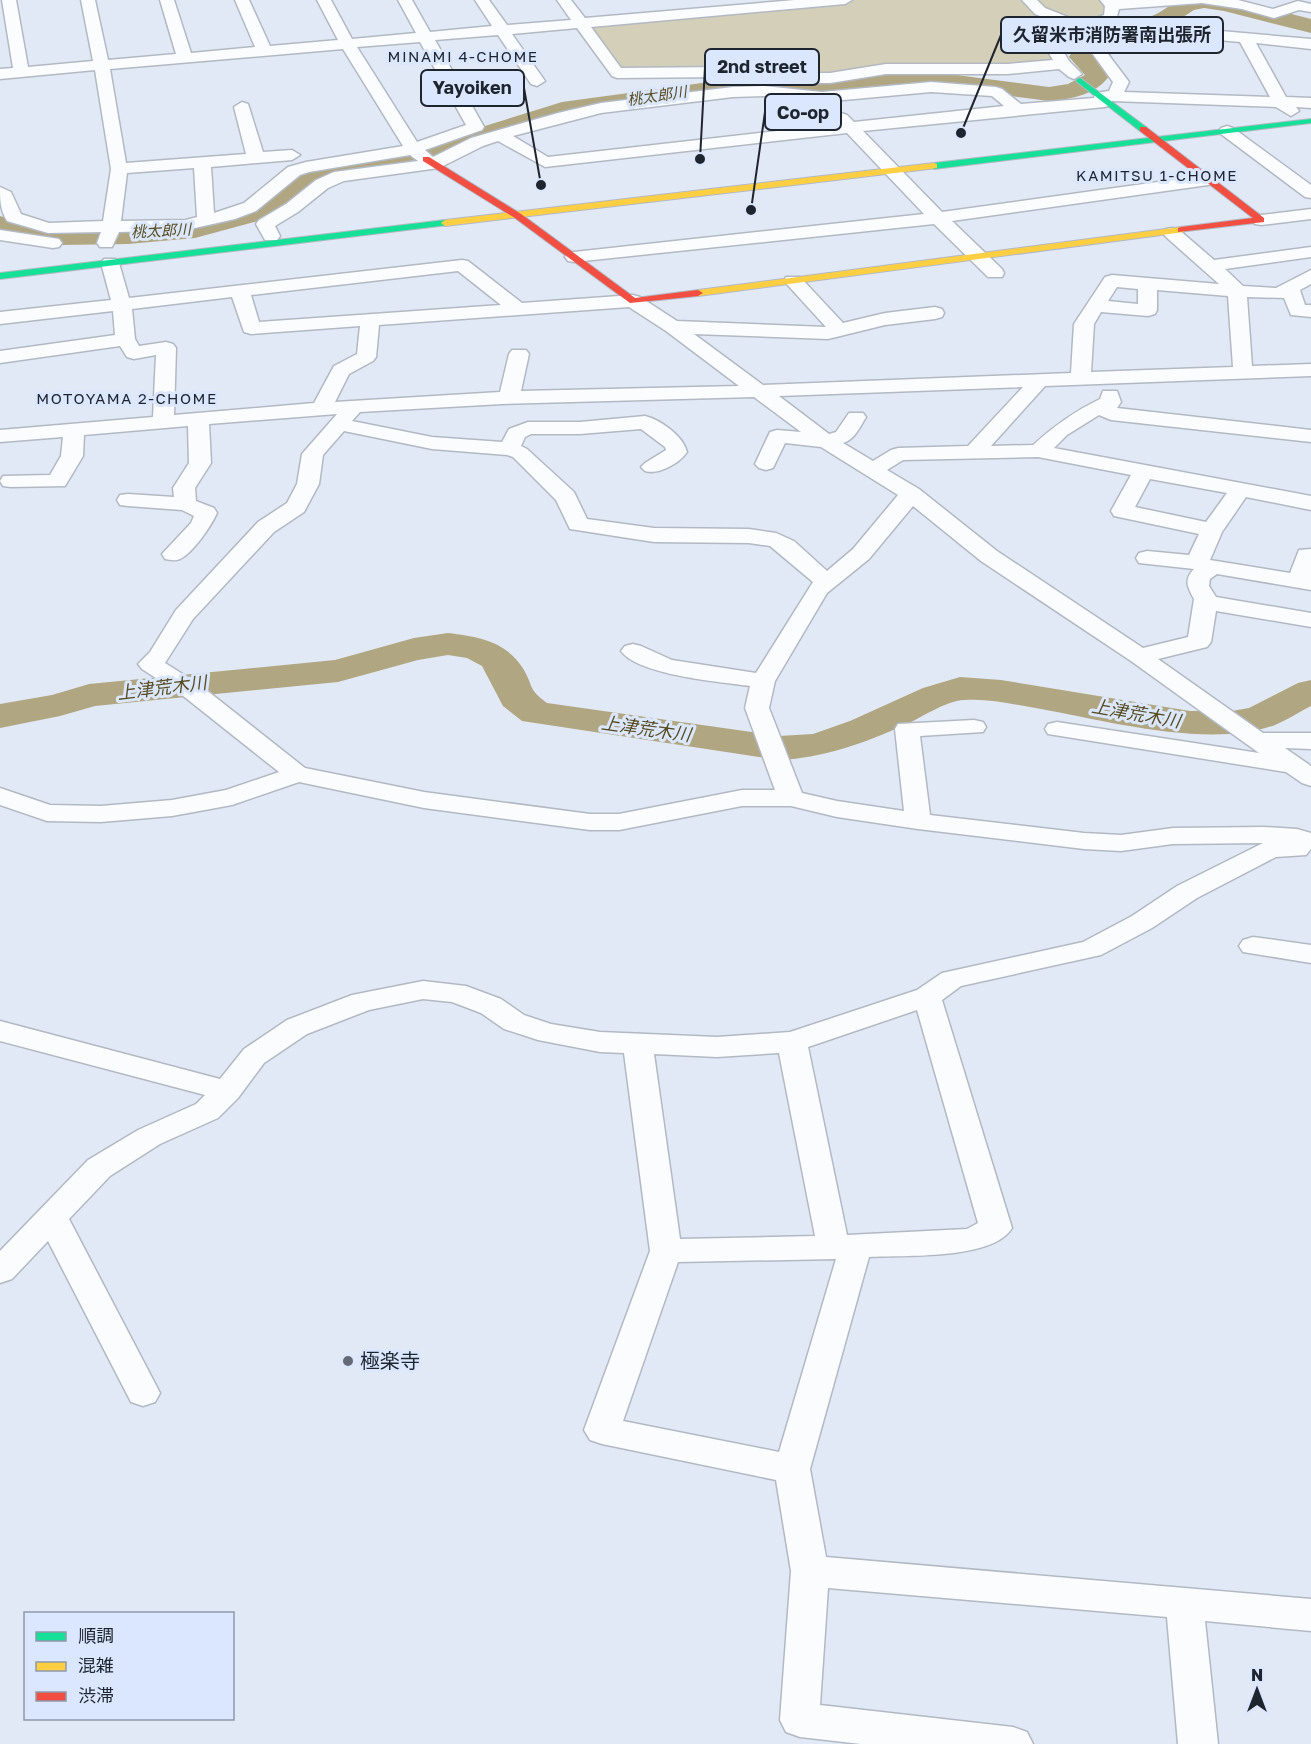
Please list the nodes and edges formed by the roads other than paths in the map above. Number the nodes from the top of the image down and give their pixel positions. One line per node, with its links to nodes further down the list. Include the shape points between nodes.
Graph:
1 (9, 0): 30 (street)
2 (88, 0): 28 (street)
3 (167, 0): 27 (street)
4 (242, 0): 26 (street)
5 (324, 0): 24 (street)
6 (405, 0): 22 (street)
7 (482, 0): 20 (street)
8 (564, 0): 19 (street)
9 (635, 0): 18 (street)
10 (845, 0): 14 (street)
11 (1029, 0): 21 (street, via 1040,11)
12 (1198, 0): 15 (street)
13 (1205, 0): 16 (street, via 1274,14)
14 (796, 2): 17 (street)
15 (1110, 3): 21 (street, via 1111,17)
16 (1303, 4)
17 (721, 5): 18 (street)
18 (648, 17): 19 (street)
19 (581, 22): 20 (street); 31 (street, via 617,73)
20 (500, 28): 22 (street); 34 (street)
21 (1083, 28): 29 (street, via 1054,48)
22 (425, 36): 24 (street); 42 (street)
23 (1246, 39): 25 (street); 36 (street, via 1152,29 1106,48 1100,53 1121,82); 37 (street)
24 (347, 43): 26 (street); 48 (street)
25 (1311, 44)
26 (264, 50): 27 (street)
27 (185, 57): 28 (street)
28 (102, 64): 30 (street); 52 (street)
29 (1063, 64): 31 (street, via 1008,69 886,69 830,78); 33 (street)
30 (21, 72): 32 (street)
31 (704, 72): 42 (street, via 703,77 685,88 559,104)
32 (0, 74)
33 (1080, 80): 36 (street)
34 (537, 81)
35 (822, 97): 40 (street, via 932,87 996,92); 43 (street); 45 (street, via 764,91 694,97 601,108)
36 (1107, 98): 37 (street); 40 (street); 46 (street)
37 (1281, 103): 38 (street); 41 (street)
38 (1311, 103)
39 (242, 107): 49 (street)
40 (1018, 109): 43 (street)
41 (1306, 118): 44 (street); 46 (street)
42 (475, 127): 48 (street)
43 (850, 127): 45 (street, via 545,162); 51 (street)
44 (1227, 131): 46 (street); 55 (street)
45 (500, 135): 48 (street)
46 (1153, 137): 51 (street); 53 (street)
47 (292, 155): 49 (street)
48 (424, 157): 56 (street); 61 (street, via 333,161 300,169 250,207); 64 (street, via 340,176 322,184 265,224)
49 (256, 158): 50 (street)
50 (202, 162): 52 (street); 61 (street)
51 (889, 168): 56 (street); 58 (street); 59 (street)
52 (119, 169): 65 (street)
53 (1208, 180): 59 (street); 60 (street)
54 (0, 192): 65 (street, via 13,217)
55 (1311, 193)
56 (504, 209): 58 (street); 64 (street)
57 (1311, 214): 60 (street)
58 (518, 216): 65 (street); 67 (street)
59 (938, 218): 67 (street); 68 (street)
60 (1262, 220): 62 (street)
61 (206, 222): 65 (street)
62 (1172, 233): 68 (street); 70 (street)
63 (0, 235): 65 (street, via 40,243)
64 (271, 236): 65 (street)
65 (108, 247): 69 (street); 72 (street); 80 (street)
66 (1311, 252): 70 (street)
67 (574, 257): 79 (street)
68 (979, 257): 71 (street); 74 (street)
69 (0, 266)
70 (1210, 266): 77 (street)
71 (995, 273)
72 (0, 276)
73 (1311, 276): 76 (street)
74 (792, 281): 79 (street); 88 (street)
75 (1147, 284): 77 (street); 81 (street, via 1112,282); 81 (street, via 1148,310)
76 (1290, 288): 77 (street, via 1279,294); 83 (street, via 1298,311)
77 (1237, 290): 93 (street)
78 (240, 291): 80 (street); 82 (street, via 462,265); 86 (street, via 251,328)
79 (633, 301): 82 (street); 87 (street)
80 (122, 306): 85 (street); 89 (street)
81 (1095, 306): 94 (street, via 1084,324)
82 (518, 309): 86 (street)
83 (1311, 311)
84 (935, 313): 88 (street)
85 (0, 318)
86 (370, 320): 99 (street, via 366,357 341,370)
87 (673, 327): 88 (street, via 828,333); 96 (street)
88 (839, 330)
89 (125, 339): 91 (street); 102 (street, via 134,352 166,348)
90 (519, 354): 97 (street)
91 (0, 357)
92 (1311, 370): 93 (street)
93 (1243, 372): 94 (street)
94 (1085, 377): 95 (street); 98 (street, via 1110,395 1111,402)
95 (1041, 379): 96 (street); 108 (street)
96 (760, 391): 97 (street); 106 (street)
97 (509, 398): 99 (street)
98 (1103, 408): 105 (street, via 1111,414); 109 (street, via 1087,413)
99 (338, 413): 101 (street); 107 (street, via 432,443); 137 (street, via 313,454 308,484 296,507 266,527 184,615 150,664 191,690)
100 (856, 417): 106 (street, via 844,436)
101 (198, 419): 102 (street); 119 (street, via 200,463 184,489)
102 (163, 423): 103 (street)
103 (74, 430): 104 (street); 114 (street, via 72,456 57,481)
104 (0, 436)
105 (1311, 436)
106 (826, 441): 110 (street, via 777,436); 112 (street)
107 (510, 450): 111 (street, via 516,433 528,428 645,422 675,444 677,452); 125 (street, via 520,453 566,497 578,524 654,535 776,540)
108 (975, 451): 109 (street); 112 (street, via 898,454)
109 (1038, 451): 113 (street)
110 (765, 464)
111 (652, 467)
112 (873, 470): 116 (street)
113 (1144, 471): 115 (street); 120 (street, via 1122,511)
114 (12, 481)
115 (1240, 490): 118 (street); 120 (street)
116 (911, 494): 125 (street, via 861,554); 130 (street, via 989,556)
117 (128, 500): 119 (street)
118 (1311, 502)
119 (186, 504): 121 (street, via 206,513 201,525)
120 (1212, 530): 124 (street)
121 (173, 554)
122 (1307, 555): 126 (street)
123 (1147, 558): 124 (street)
124 (1204, 565): 126 (street); 127 (street, via 1198,586)
125 (826, 582): 131 (street)
126 (1305, 582)
127 (1205, 602): 128 (street); 130 (street, via 1199,642)
128 (1311, 620)
129 (633, 651): 131 (street, via 666,666)
130 (1139, 656): 134 (street)
131 (763, 681): 139 (street, via 757,708)
132 (974, 727): 140 (street, via 907,729)
133 (1057, 729): 136 (street, via 1283,765)
134 (1256, 740): 135 (street); 136 (street)
135 (1311, 741)
136 (1302, 772)
137 (297, 774): 138 (street, via 232,797 171,808 101,814 47,813); 139 (street, via 424,800 590,822 619,822 742,798)
138 (0, 796)
139 (791, 798): 140 (street)
140 (918, 821): 141 (street, via 1121,843 1184,836 1297,837)
141 (1311, 841)
142 (1311, 851): 145 (street, via 1271,849 1187,892 1091,949 952,979)
143 (1253, 946): 144 (street)
144 (1311, 954)
145 (927, 997): 147 (street); 151 (street, via 996,1228 972,1240)
146 (0, 1031): 149 (street)
147 (792, 1042): 148 (street, via 717,1047); 151 (street)
148 (638, 1045): 149 (street, via 548,1033 514,1022 491,1006 456,993 423,990 362,1002 297,1027 254,1056); 152 (street)
149 (227, 1091): 150 (street, via 207,1111 149,1137 99,1167)
150 (51, 1216): 153 (street); 154 (street)
151 (844, 1246): 152 (street); 155 (street, via 841,1291)
152 (666, 1251): 155 (street, via 602,1430)
153 (0, 1271)
154 (143, 1394)
155 (792, 1468): 156 (street)
156 (810, 1571): 157 (street); 159 (street, via 800,1720)
157 (1185, 1602): 158 (street); 160 (street)
158 (1311, 1615)
159 (1013, 1744)
160 (1198, 1744)

